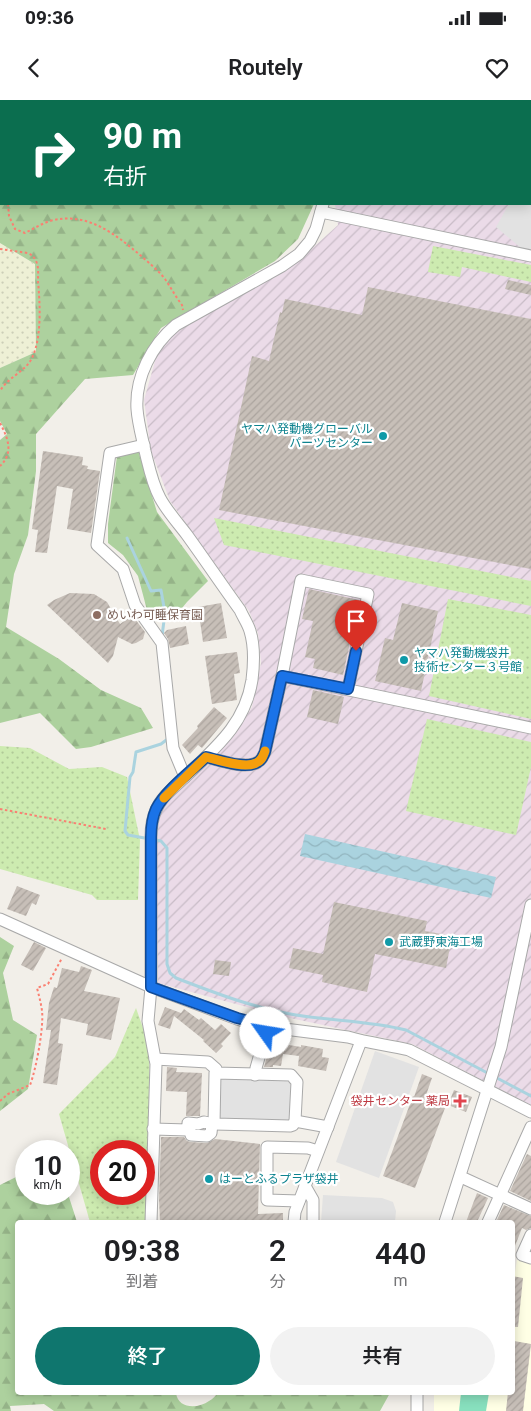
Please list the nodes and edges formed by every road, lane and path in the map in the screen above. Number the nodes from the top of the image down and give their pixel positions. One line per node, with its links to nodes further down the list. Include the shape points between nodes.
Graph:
1 (8, 205): 5 (path, via 15,229 25,233 50,221 67,219 84,220 112,232 165,279 182,305)
2 (322, 208): 4 (street); 5 (street, via 316,229 299,254)
3 (0, 249): 6 (path, via 28,253 36,260 40,315 33,356)
4 (531, 256)
5 (185, 320): 8 (street, via 155,346 142,376 137,407)
6 (0, 391)
7 (0, 423): 9 (path, via 9,451)
8 (144, 445): 13 (street, via 160,498 240,610 250,630 254,650 254,669 246,705 233,727); 14 (street, via 110,453 97,545 123,569 135,605 162,643 173,748)
9 (0, 466)
10 (282, 676): 11 (street); 11 (street, via 301,580 368,594); 13 (street, via 262,759 251,765 242,765)
11 (348, 689): 12 (street)
12 (531, 728)
13 (206, 757): 14 (street)
14 (185, 776): 20 (street, via 164,797 152,822)
15 (0, 809): 16 (path)
16 (106, 829)
17 (531, 904): 26 (street, via 502,1047)
18 (0, 919): 19 (street)
19 (67, 949): 20 (street); 27 (path, via 48,984 37,988 43,1013 35,1074 30,1085)
20 (151, 987): 21 (street); 23 (street, via 148,1021)
21 (268, 1026): 22 (street); 25 (street)
22 (360, 1041): 26 (street, via 409,1050); 32 (street)
23 (156, 1059): 24 (street, via 208,1062 216,1069); 33 (street)
24 (215, 1073): 25 (street); 30 (street)
25 (255, 1074): 29 (street, via 291,1075 295,1078)
26 (488, 1090): 28 (street); 35 (street)
27 (0, 1101)
28 (531, 1112)
29 (295, 1121): 30 (street, via 290,1126); 32 (street)
30 (213, 1124): 33 (street, via 207,1136 191,1135 190,1130)
31 (531, 1126): 37 (street)
32 (328, 1127): 34 (street)
33 (153, 1129): 40 (street)
34 (318, 1151): 36 (street); 38 (street, via 267,1147 267,1200)
35 (460, 1177): 37 (street); 43 (street)
36 (305, 1186): 38 (street); 42 (street, via 313,1200)
37 (500, 1196): 39 (street); 44 (street)
38 (299, 1200): 41 (street)
39 (531, 1209)
40 (151, 1220)
41 (294, 1220)
42 (313, 1220)
43 (446, 1220)
44 (489, 1220)
45 (531, 1235): 46 (street, via 522,1255)
46 (531, 1258)
47 (417, 1395): 48 (street)
48 (417, 1411)

